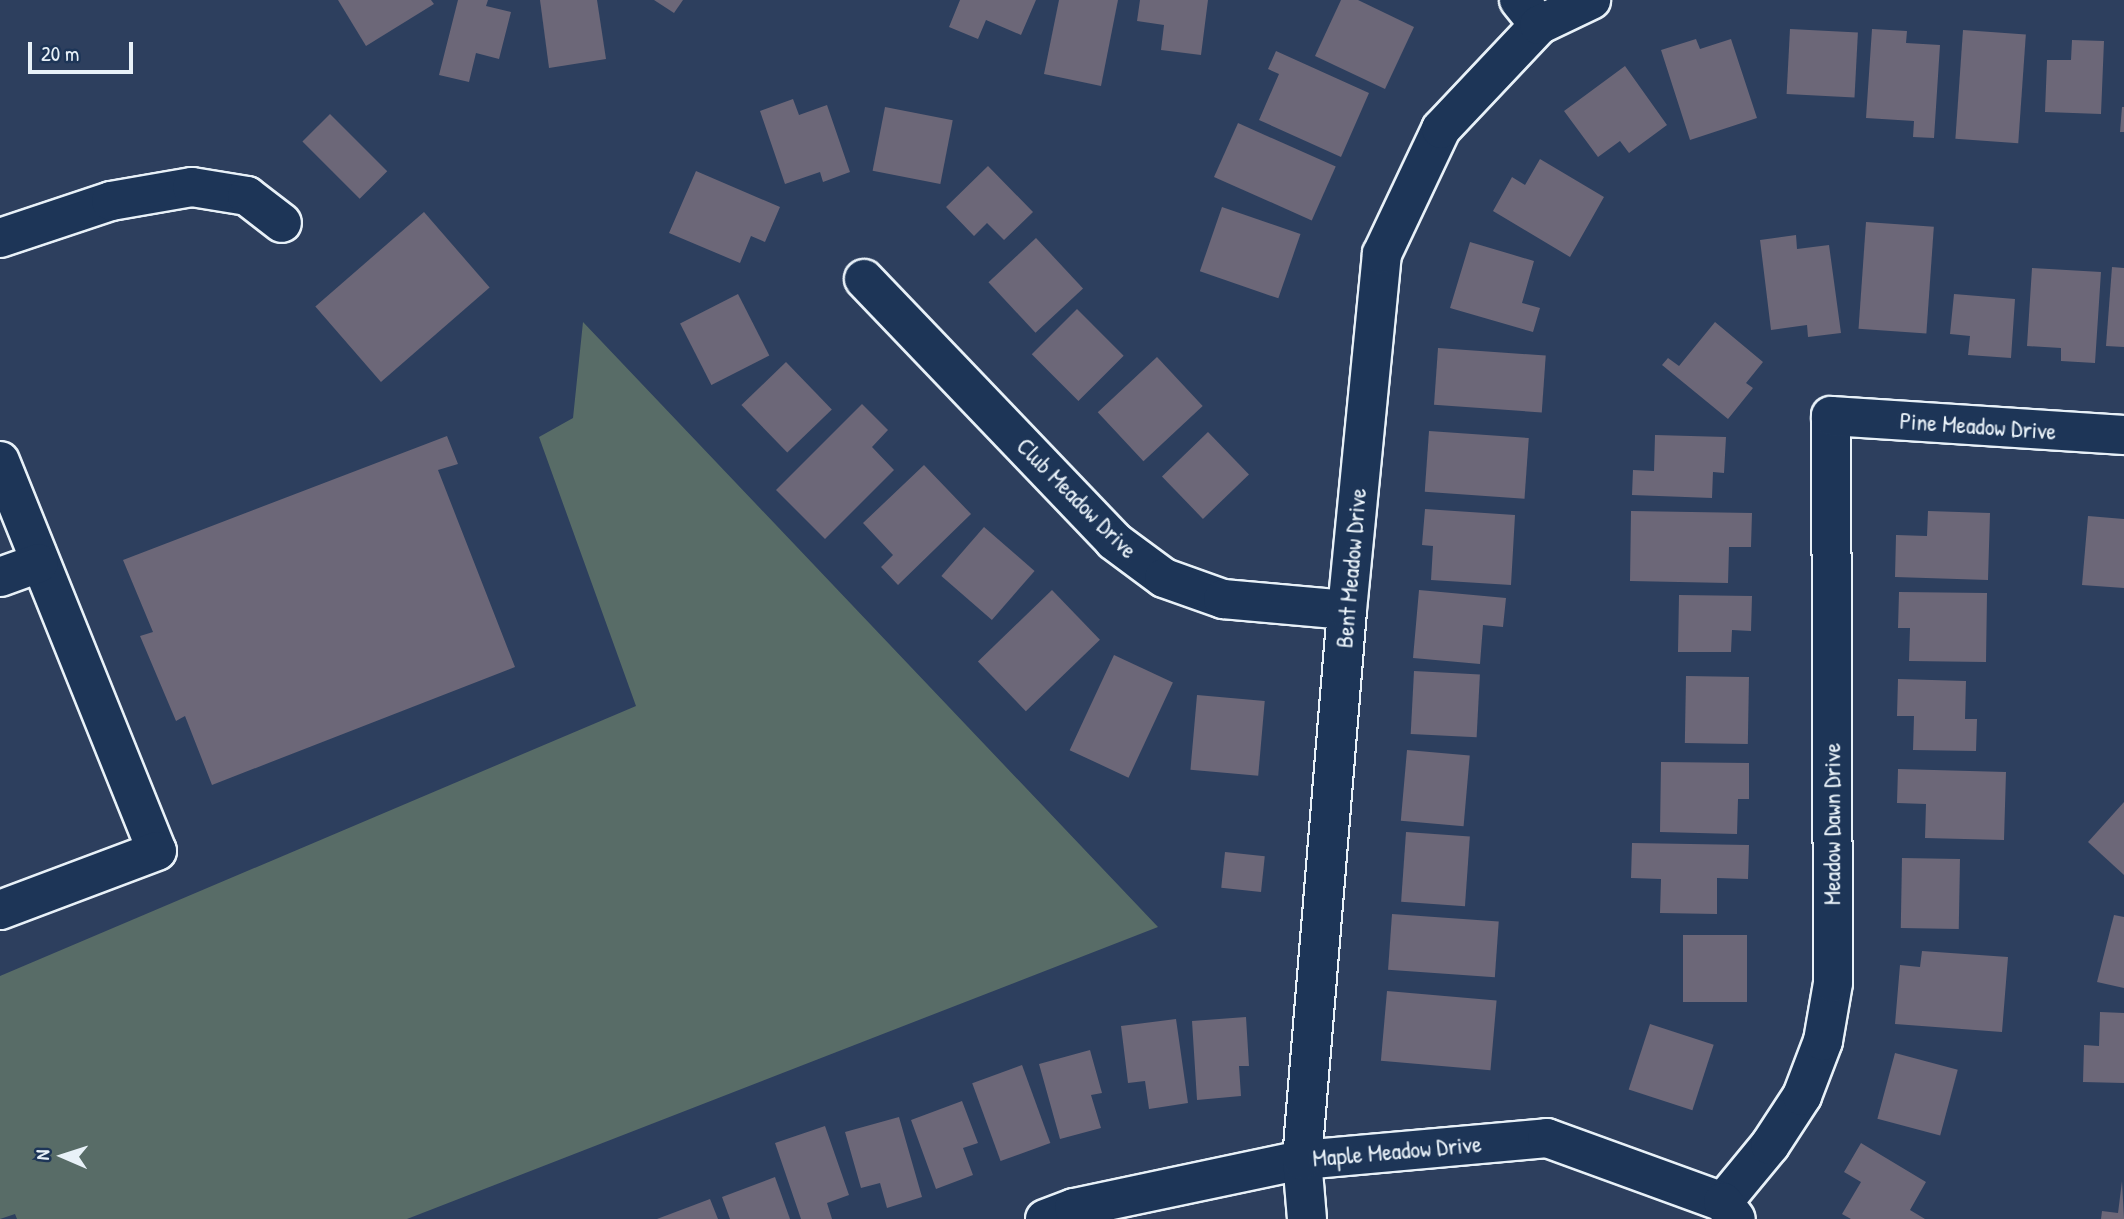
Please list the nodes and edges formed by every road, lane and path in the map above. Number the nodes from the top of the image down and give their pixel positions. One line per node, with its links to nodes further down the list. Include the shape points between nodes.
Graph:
1 (1591, 0): 2 (street, Bent Meadow Drive)
2 (1529, 13): 11 (street, Bent Meadow Drive, via 1441,129 1382,254)
3 (282, 223): 4 (street, via 247,196 192,187 111,201)
4 (0, 238)
5 (864, 279): 11 (street, Club Meadow Drive, via 1114,541 1164,578 1223,599)
6 (1831, 416): 7 (street, Pine Meadow Drive); 14 (street, Meadow Dawn Drive, via 1833,984 1823,1041 1802,1096)
7 (2124, 435)
8 (0, 461): 9 (street)
9 (39, 563): 10 (street); 12 (street, via 157,851)
10 (0, 577)
11 (1347, 610): 13 (street, Bent Meadow Drive)
12 (0, 909)
13 (1303, 1160): 14 (street, Maple Meadow Drive, via 1547,1138); 15 (street, Maple Meadow Drive, via 1074,1208); 16 (street, Bent Meadow Drive)
14 (1730, 1210)
15 (1045, 1219)
16 (1307, 1219)

